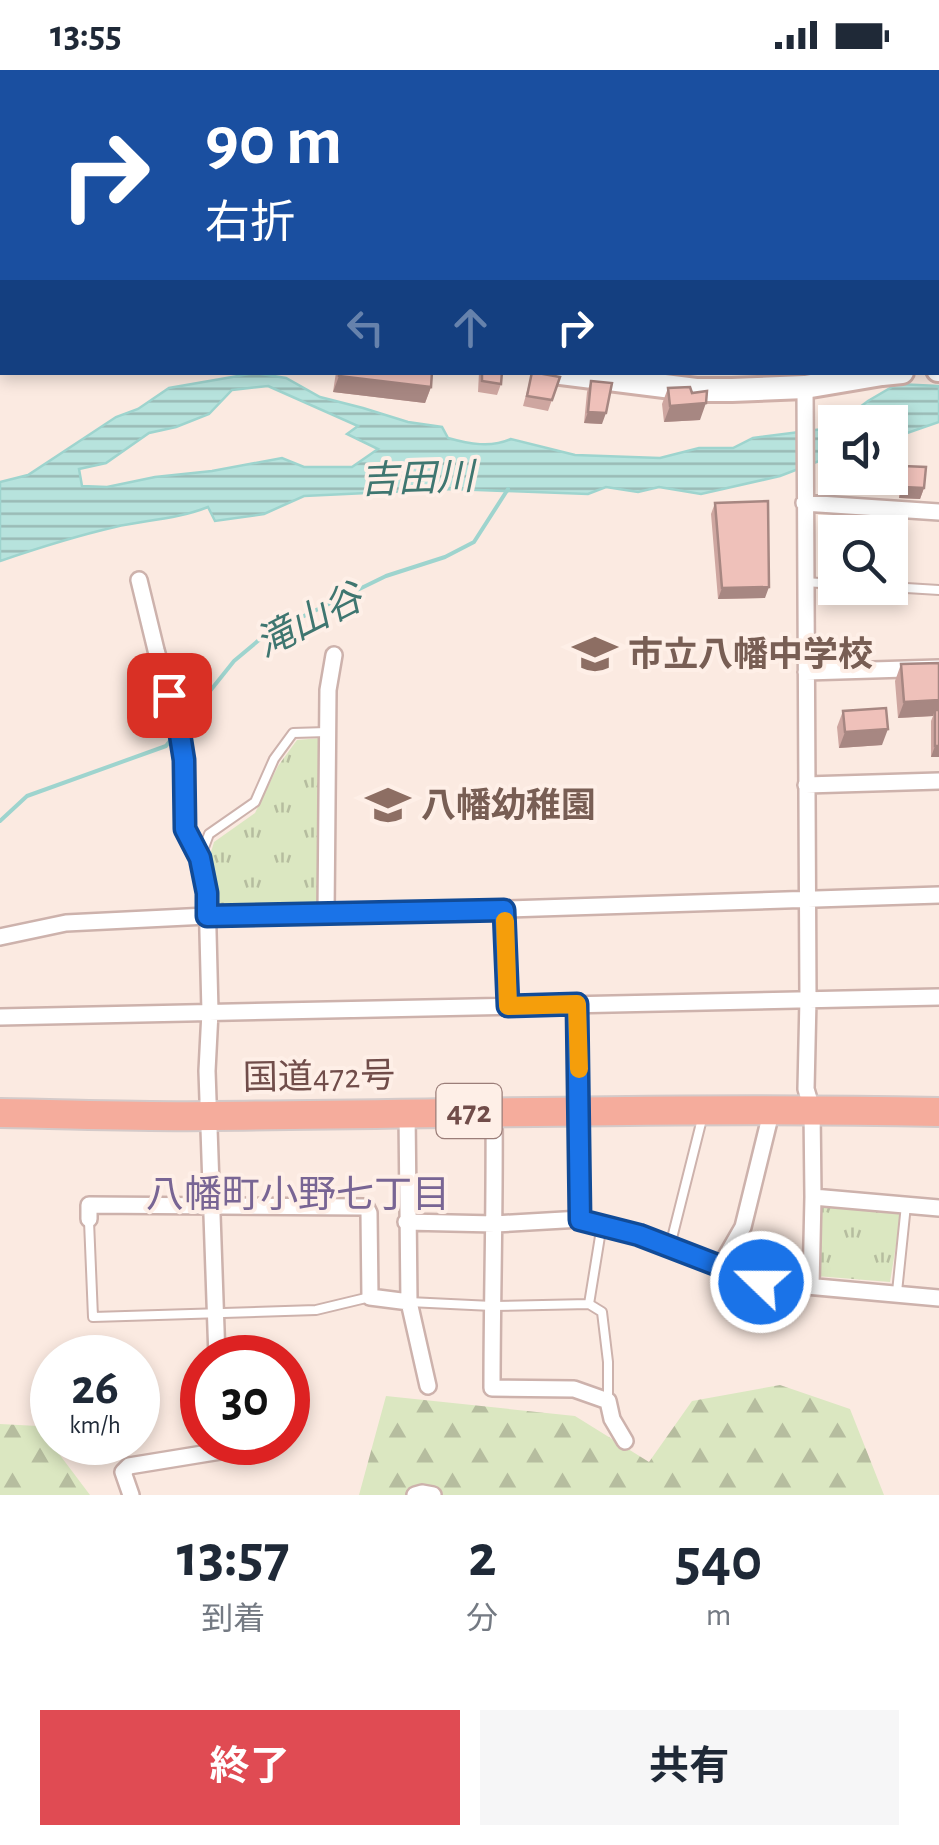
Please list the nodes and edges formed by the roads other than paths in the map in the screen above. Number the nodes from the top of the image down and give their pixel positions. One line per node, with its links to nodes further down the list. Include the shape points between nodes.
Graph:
1 (577, 375): 3 (main road, via 696,390)
2 (878, 375): 3 (main road)
3 (805, 392): 4 (street)
4 (804, 503): 5 (street); 7 (street)
5 (939, 512)
6 (139, 580): 17 (street, via 178,722 185,829)
7 (805, 582): 8 (lane); 13 (street)
8 (818, 583)
9 (908, 588): 10 (lane)
10 (939, 590)
11 (334, 655): 14 (street)
12 (939, 668): 13 (street)
13 (806, 672): 16 (street)
14 (327, 732): 17 (lane, via 293,734 254,802 210,834); 21 (street)
15 (939, 781): 16 (street)
16 (806, 785): 19 (street)
17 (200, 858): 22 (street)
18 (939, 895): 19 (street)
19 (807, 900): 20 (street); 25 (street)
20 (504, 910): 21 (street); 27 (street)
21 (326, 915): 22 (street)
22 (207, 916): 23 (street, via 66,924); 28 (street)
23 (0, 936)
24 (939, 998): 25 (street)
25 (808, 1000): 26 (street); 31 (street, via 806,1089)
26 (577, 1004): 27 (street); 32 (street)
27 (508, 1006): 28 (street)
28 (210, 1012): 29 (street); 38 (street)
29 (0, 1017)
30 (772, 1109): 31 (highway, 国道472号 / 472); 33 (highway, 国道472号 / 472); 49 (street, via 743,1227)
31 (812, 1109): 37 (highway, 国道472号 / 472); 39 (street)
32 (580, 1110): 33 (highway, 国道472号 / 472); 34 (highway, 国道472号 / 472); 44 (street)
33 (705, 1110): 48 (lane)
34 (494, 1111): 36 (highway, 国道472号 / 472); 46 (street)
35 (0, 1112): 38 (highway, 国道472号 / 472)
36 (407, 1112): 38 (highway, 国道472号 / 472); 45 (street)
37 (939, 1112)
38 (210, 1116): 41 (street)
39 (813, 1197): 40 (street); 50 (street)
40 (906, 1205): 42 (street); 51 (lane)
41 (212, 1206): 43 (street, via 89,1206); 52 (street, via 366,1207); 57 (street)
42 (939, 1208)
43 (89, 1219): 57 (lane, via 93,1318)
44 (580, 1220): 46 (street); 47 (street)
45 (406, 1222): 46 (street); 54 (street)
46 (496, 1224): 56 (street)
47 (602, 1224): 48 (street); 55 (lane)
48 (669, 1246): 49 (street)
49 (721, 1265): 50 (street, via 761,1282)
50 (810, 1286): 51 (street)
51 (897, 1292): 53 (street)
52 (370, 1297): 54 (street); 57 (lane, via 316,1310)
53 (939, 1298)
54 (409, 1302): 56 (lane); 59 (street)
55 (590, 1304): 56 (lane); 60 (lane, via 602,1312)
56 (492, 1306): 60 (street, via 492,1388 574,1389)
57 (215, 1315): 58 (street)
58 (216, 1335)
59 (428, 1386)
60 (608, 1401): 61 (street)
61 (625, 1441)
62 (180, 1457): 63 (street, via 129,1466 123,1472)
63 (132, 1495)
64 (414, 1495): 65 (street)
65 (433, 1495)

